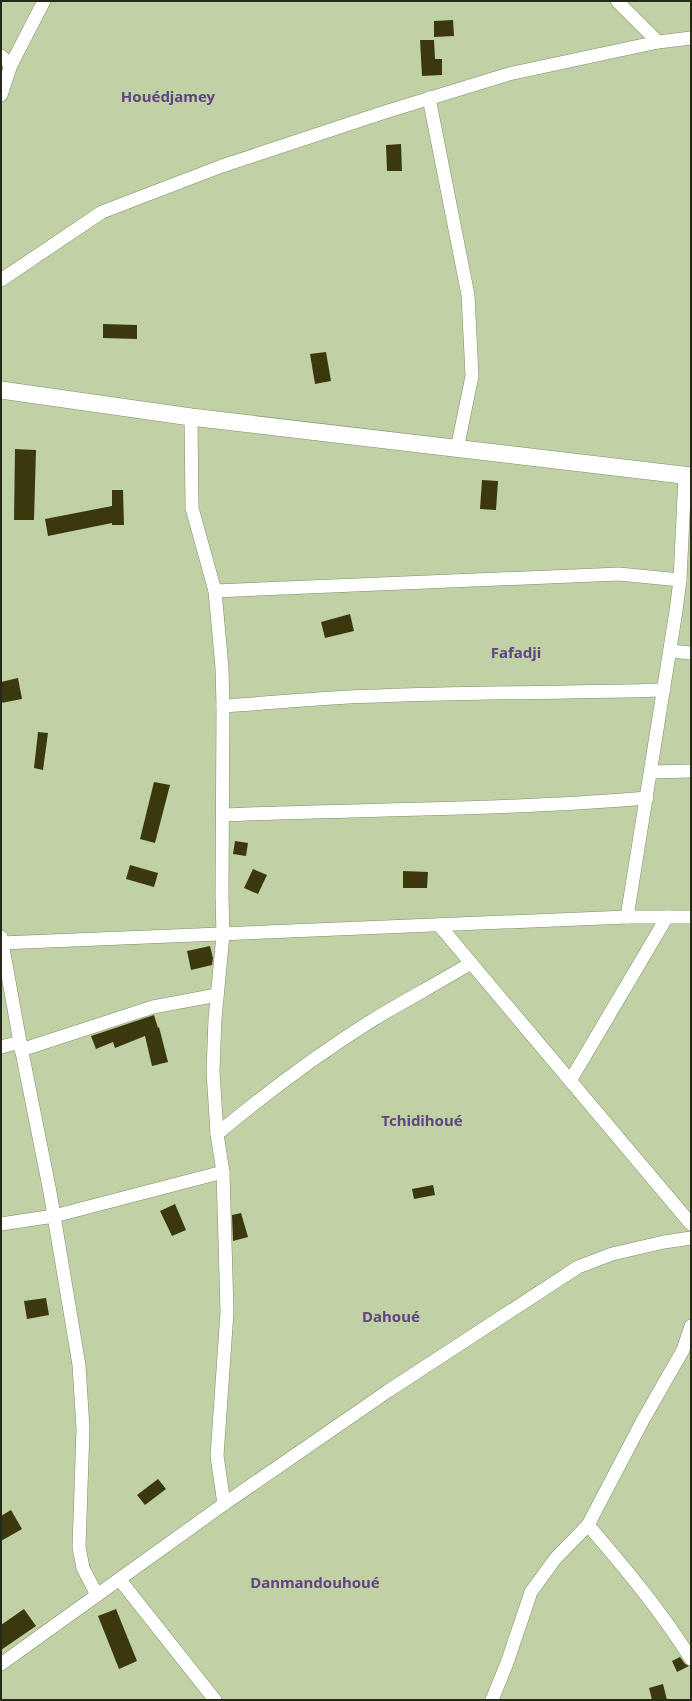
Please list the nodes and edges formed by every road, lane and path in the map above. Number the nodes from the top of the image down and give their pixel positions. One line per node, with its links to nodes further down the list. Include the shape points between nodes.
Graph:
1 (44, 1): 6 (street)
2 (617, 1): 4 (street)
3 (691, 38): 4 (street)
4 (658, 42): 8 (street, via 509,74)
5 (1, 56): 6 (street)
6 (11, 65): 7 (street)
7 (1, 95)
8 (429, 98): 9 (street, via 222,166 102,212); 12 (street, via 468,295 472,376)
9 (1, 280)
10 (1, 390): 11 (main road)
11 (191, 417): 12 (main road); 15 (street, via 192,508)
12 (457, 449): 13 (main road)
13 (688, 475): 14 (street)
14 (680, 580): 15 (street, via 619,574); 16 (street)
15 (215, 591): 19 (street)
16 (670, 652): 17 (street); 18 (street)
17 (691, 653)
18 (664, 690): 19 (street, via 376,696); 21 (street)
19 (223, 706): 23 (street)
20 (691, 771): 21 (street)
21 (651, 772): 22 (street)
22 (647, 798): 23 (street, via 470,809); 24 (street)
23 (223, 815): 28 (street)
24 (627, 917): 25 (street); 27 (street)
25 (667, 917): 26 (street); 34 (street)
26 (691, 917)
27 (439, 926): 28 (street); 30 (street)
28 (223, 935): 29 (street); 31 (street)
29 (1, 941): 32 (street)
30 (471, 963): 34 (street); 35 (street, via 322,1053 253,1103)
31 (217, 995): 32 (street, via 152,1007); 35 (street, via 213,1071)
32 (20, 1046): 33 (street); 37 (street)
33 (1, 1047)
34 (570, 1081): 39 (street)
35 (217, 1134): 36 (street)
36 (222, 1172): 37 (street); 42 (street, via 227,1312 217,1456)
37 (54, 1216): 38 (street); 45 (street, via 79,1365 83,1429 79,1547 83,1568)
38 (1, 1224)
39 (691, 1224)
40 (691, 1238): 42 (street, via 612,1254 578,1267 388,1391)
41 (691, 1326): 43 (street, via 683,1350)
42 (224, 1504): 44 (street)
43 (588, 1525): 47 (street, via 642,1588); 51 (street, via 555,1559 531,1592)
44 (120, 1580): 45 (street); 50 (street)
45 (97, 1595): 46 (street)
46 (24, 1648): 48 (street); 49 (street)
47 (691, 1659)
48 (1, 1664)
49 (1, 1673)
50 (215, 1700)
51 (492, 1700)

